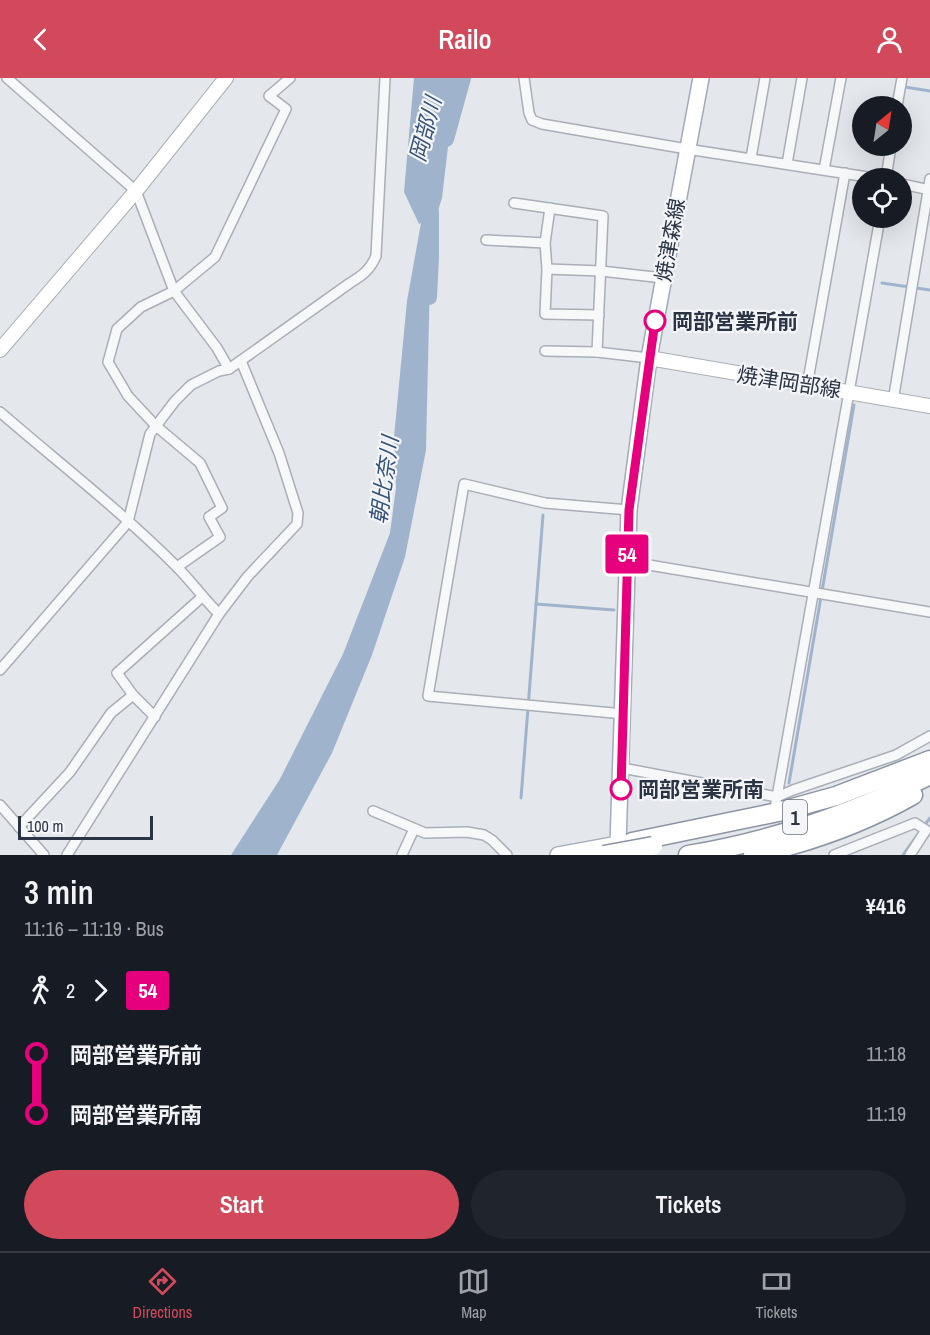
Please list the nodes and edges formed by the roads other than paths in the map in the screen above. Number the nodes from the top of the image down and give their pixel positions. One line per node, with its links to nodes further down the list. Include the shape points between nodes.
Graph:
1 (7, 78): 21 (street)
2 (226, 78): 21 (street)
3 (290, 78): 30 (street, via 269,96 286,109 215,257)
4 (385, 78): 36 (street, via 376,256 371,268)
5 (524, 78): 12 (street, via 532,120)
6 (701, 78): 12 (main road, 焼津森線)
7 (765, 78): 13 (street)
8 (802, 78): 14 (street)
9 (841, 78): 15 (street)
10 (902, 78): 11 (street)
11 (899, 96)
12 (687, 149): 13 (street); 29 (main road, 焼津森線)
13 (751, 158): 14 (street)
14 (787, 164): 15 (street)
15 (824, 170): 16 (street)
16 (845, 173): 17 (street); 38 (street)
17 (852, 174)
18 (930, 179): 20 (street)
19 (912, 186): 20 (street)
20 (929, 189): 40 (street)
21 (136, 191): 30 (street); 32 (street)
22 (514, 203): 23 (street)
23 (550, 208): 26 (street); 28 (street, via 603,216)
24 (878, 228): 39 (street)
25 (486, 240): 26 (street)
26 (544, 243): 27 (street)
27 (547, 269): 28 (street); 31 (street, via 545,314)
28 (601, 271): 29 (street); 31 (street)
29 (663, 278): 35 (main road, 焼津森線)
30 (174, 291): 37 (street); 43 (street, via 141,307 117,329 108,362 128,396)
31 (599, 315): 34 (street)
32 (0, 350)
33 (545, 351): 34 (street)
34 (597, 352): 35 (street)
35 (649, 358): 38 (street, 焼津岡部線); 44 (main road, 焼津森線)
36 (241, 361): 37 (street); 51 (street, via 279,453 298,513 297,524)
37 (229, 369): 43 (street, via 191,385)
38 (807, 386): 39 (street, 焼津岡部線)
39 (850, 392): 40 (street, 焼津岡部線); 48 (street)
40 (893, 400): 41 (street, 焼津岡部線)
41 (930, 406)
42 (0, 412): 45 (street)
43 (156, 426): 45 (street, via 150,434); 47 (street, via 200,462 222,508 208,517 220,537)
44 (629, 510): 46 (main road, 焼津森線); 54 (street, via 546,503 464,484 428,696)
45 (128, 522): 47 (street); 52 (street)
46 (627, 558): 48 (street, via 632,562); 54 (main road, 焼津森線)
47 (177, 567): 49 (street)
48 (814, 592): 50 (street); 61 (street)
49 (202, 597): 51 (street); 53 (street, via 117,673)
50 (930, 612)
51 (219, 614): 55 (street)
52 (0, 670)
53 (133, 695): 55 (street); 65 (street, via 111,713 70,772)
54 (624, 714): 58 (main road, 焼津森線)
55 (155, 717): 69 (street)
56 (930, 736): 61 (street, via 896,755)
57 (930, 761): 67 (highway, 1, via 836,796); 67 (highway, 1, bridge, via 871,790 792,818 737,832)
58 (622, 768): 61 (street); 67 (main road, 焼津森線)
59 (930, 775): 73 (highway, 1, via 863,806 806,826)
60 (930, 785): 74 (highway, 1, via 847,828)
61 (777, 797): 63 (street)
62 (0, 805): 65 (street)
63 (775, 808)
64 (373, 811): 66 (street)
65 (20, 827): 68 (street)
66 (414, 829): 70 (street); 71 (street, via 425,833 484,835)
67 (613, 851): 72 (main road)
68 (44, 855)
69 (67, 855)
70 (402, 855)
71 (507, 855)
72 (558, 855)
73 (688, 855)
74 (753, 855)
75 (834, 855): 76 (street, via 915,823 926,830)
76 (910, 855)

